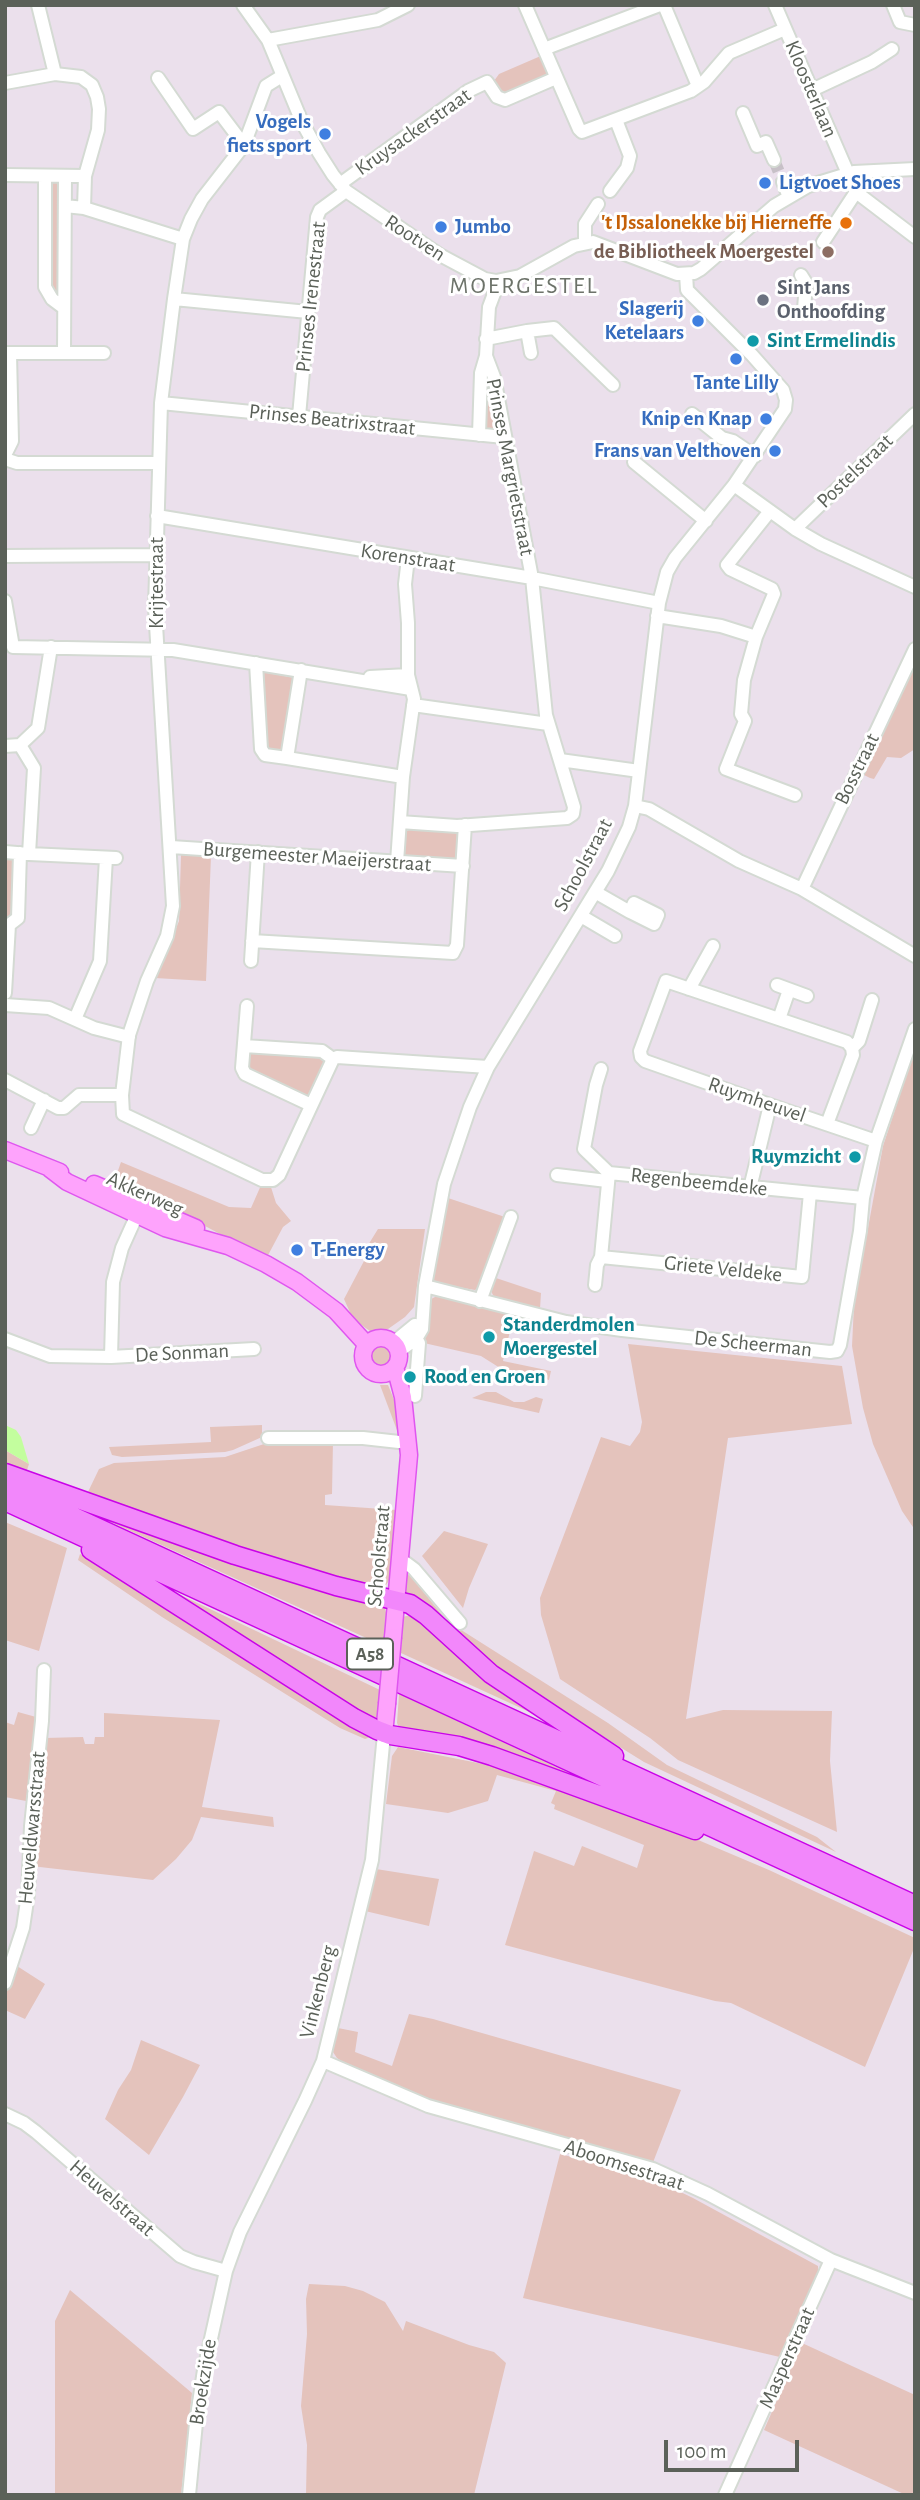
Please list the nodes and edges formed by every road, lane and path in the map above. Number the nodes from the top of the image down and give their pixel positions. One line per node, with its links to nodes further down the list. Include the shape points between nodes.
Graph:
1 (38, 5): 13 (street)
2 (243, 5): 10 (street, Rootven)
3 (408, 5): 10 (street, via 379,20)
4 (525, 5): 11 (street)
5 (662, 5): 11 (street); 18 (street)
6 (775, 5): 9 (street, Kloosterlaan)
7 (893, 5): 8 (street, via 900,22)
8 (915, 25)
9 (785, 29): 18 (street, via 729,52); 19 (street, Kloosterlaan)
10 (268, 40): 14 (street, Rootven)
11 (544, 49): 16 (street)
12 (892, 49): 19 (street)
13 (55, 74): 17 (street); 29 (street, via 80,77 92,85 97,97 98,130)
14 (282, 76): 22 (street, Krijtestraat, via 266,86); 31 (street, Rootven, via 302,122)
15 (158, 78): 22 (street, via 193,129 219,112)
16 (556, 78): 21 (street, via 582,132); 31 (street, Kruysackerstraat, via 505,100 497,97 487,82 467,91)
17 (5, 83)
18 (698, 86): 21 (street)
19 (812, 90): 25 (street, Kloosterlaan)
20 (743, 113): 23 (street, via 757,146 766,142)
21 (616, 120): 32 (street, via 630,156)
22 (244, 145): 39 (street, Krijtestraat, via 202,199)
23 (774, 160)
24 (915, 169): 25 (street)
25 (846, 174): 33 (street); 34 (street)
26 (5, 175): 27 (street)
27 (45, 176): 28 (street); 46 (street, via 45,287)
28 (65, 176): 29 (street); 36 (street)
29 (85, 176): 37 (street)
30 (783, 183): 34 (street)
31 (343, 188): 44 (street, Rootven, via 440,255); 48 (street, Prinses Irenestraat, via 317,217)
32 (610, 191)
33 (856, 192): 38 (street); 40 (street)
34 (789, 197): 42 (street, via 701,269)
35 (598, 204): 41 (street, via 584,225)
36 (65, 206): 37 (street); 46 (street)
37 (84, 208): 39 (street)
38 (915, 237)
39 (183, 239): 45 (street, Krijtestraat)
40 (822, 242)
41 (585, 243): 42 (street, via 601,244); 44 (street, via 520,276)
42 (686, 274): 63 (street, Schoolstraat, via 687,290 783,390 785,409)
43 (801, 275): 47 (street, via 806,283)
44 (496, 281): 50 (street, Prinses Margrietstraat)
45 (174, 299): 48 (street); 57 (street, Krijtestraat)
46 (64, 308): 51 (street)
47 (804, 309)
48 (308, 312): 60 (street, Prinses Irenestraat)
49 (527, 331): 50 (street); 54 (street); 56 (street, via 554,328)
50 (486, 339): 55 (street, Prinses Margrietstraat)
51 (64, 352): 52 (street); 53 (street)
52 (8, 353): 64 (street, via 12,441)
53 (104, 353)
54 (531, 353)
55 (486, 356): 61 (street, Prinses Margrietstraat, via 481,373); 62 (street, Prinses Margrietstraat)
56 (613, 385)
57 (161, 403): 60 (street, Prinses Beatrixstraat); 66 (street, Krijtestraat)
58 (692, 414): 63 (street)
59 (915, 414): 71 (street, Postelstraat)
60 (299, 416): 61 (street, Prinses Beatrixstraat)
61 (480, 435): 62 (street, Prinses Beatrixstraat)
62 (504, 437): 75 (street, Prinses Margrietstraat)
63 (755, 456): 67 (street, Schoolstraat)
64 (5, 457): 66 (street, via 17,463)
65 (634, 462): 70 (street)
66 (158, 463): 69 (street, Krijtestraat)
67 (734, 485): 68 (street); 70 (street, Schoolstraat)
68 (771, 511): 71 (street); 79 (street, via 727,565 772,589)
69 (157, 516): 72 (street, Krijtestraat); 74 (street, Korenstraat)
70 (706, 521): 78 (street, Schoolstraat, via 667,572)
71 (795, 528): 76 (street)
72 (157, 555): 73 (street); 81 (street, Krijtestraat)
73 (5, 556)
74 (408, 558): 75 (street, Korenstraat); 86 (street)
75 (532, 578): 78 (street, Korenstraat); 90 (street, Prinses Margrietstraat)
76 (915, 587)
77 (5, 601): 83 (street)
78 (658, 610): 79 (street, Korenstraat); 95 (street, Schoolstraat)
79 (756, 637): 97 (street, via 744,680 741,714 745,721 726,769)
80 (51, 648): 81 (street); 83 (street); 91 (street, via 38,728)
81 (157, 649): 84 (street); 101 (street, Krijtestraat)
82 (915, 649): 107 (street, Bosstraat)
83 (9, 652)
84 (256, 663): 85 (street); 93 (street, via 261,749 265,755)
85 (300, 670): 87 (street); 93 (street)
86 (408, 675): 87 (street); 88 (street)
87 (344, 677): 88 (street)
88 (411, 689): 89 (street)
89 (413, 705): 90 (street); 96 (street)
90 (548, 724): 94 (street, Prinses Margrietstraat)
91 (20, 745): 92 (street); 104 (street, via 34,768)
92 (5, 746)
93 (287, 758): 96 (street)
94 (560, 760): 95 (street); 100 (street, Prinses Margrietstraat, via 573,814)
95 (639, 772): 98 (street, Schoolstraat)
96 (403, 778): 99 (street)
97 (795, 796)
98 (635, 806): 107 (street, via 649,809 738,861); 108 (street, Schoolstraat)
99 (400, 822): 100 (street); 105 (street)
100 (465, 825): 106 (street)
101 (171, 847): 103 (street, Burgemeester Maeijerstraat); 126 (street, Krijtestraat, via 171,921)
102 (5, 852): 104 (street)
103 (258, 852): 105 (street, Burgemeester Maeijerstraat); 113 (street)
104 (25, 853): 111 (street, via 18,918); 123 (street, via 111,858 100,961)
105 (397, 862): 106 (street, Burgemeester Maeijerstraat)
106 (463, 866): 113 (street, via 453,953)
107 (802, 889): 115 (street)
108 (596, 892): 109 (street); 110 (street, Schoolstraat)
109 (630, 912)
110 (581, 916): 112 (street); 130 (street, Schoolstraat)
111 (7, 925): 118 (street)
112 (615, 936)
113 (253, 940): 116 (street)
114 (713, 946): 117 (street)
115 (915, 956)
116 (251, 961)
117 (689, 989): 124 (street); 136 (street, Ruymheuvel, via 666,981 640,1057)
118 (5, 993)
119 (807, 996): 124 (street, via 783,988)
120 (872, 1000): 128 (street, via 859,1041)
121 (5, 1005): 123 (street, via 49,1008)
122 (247, 1006): 127 (street)
123 (75, 1019): 126 (street)
124 (779, 1019): 128 (street, via 847,1042)
125 (915, 1030): 139 (street, De Scheerman)
126 (129, 1037): 133 (street, Krijtestraat)
127 (244, 1046): 129 (street, via 322,1051); 135 (street, via 245,1074)
128 (852, 1048): 137 (street)
129 (333, 1059): 130 (street, via 342,1056); 135 (street)
130 (488, 1068): 150 (street, Schoolstraat, via 461,1128 444,1184)
131 (601, 1069): 142 (street, Regenbeemdeke, via 584,1149)
132 (5, 1080): 134 (street)
133 (122, 1095): 134 (street, via 79,1096 64,1108); 135 (street, Krijtestraat, via 123,1114 262,1180 279,1175)
134 (44, 1100): 138 (street)
135 (311, 1105)
136 (770, 1105): 137 (street, Ruymheuvel); 143 (street)
137 (827, 1124): 139 (street, Ruymheuvel)
138 (31, 1128)
139 (876, 1141): 145 (street, De Scheerman)
140 (5, 1150): 146 (main road, Akkerweg, via 70,1174)
141 (556, 1175): 142 (street, Regenbeemdeke)
142 (608, 1177): 143 (street, Regenbeemdeke); 148 (street)
143 (750, 1188): 144 (street, Regenbeemdeke)
144 (810, 1193): 145 (street, Regenbeemdeke); 148 (street, Griete Veldeke, via 802,1277)
145 (863, 1198): 151 (street, De Scheerman, via 837,1351 611,1328)
146 (139, 1209): 154 (main road, Akkerweg, via 215,1236 297,1282); 156 (street, De Sonman, via 113,1282)
147 (511, 1217): 151 (street)
148 (601, 1257): 149 (street)
149 (595, 1285)
150 (425, 1286): 151 (street, De Scheerman); 152 (street, Schoolstraat, via 422,1329)
151 (480, 1301)
152 (413, 1335): 157 (street); 158 (street, Schoolstraat, via 419,1343)
153 (5, 1339): 156 (street, De Sonman, via 50,1356)
154 (371, 1342): 157 (main road, via 386,1339); 157 (main road, via 363,1353 365,1365 372,1371)
155 (254, 1349): 156 (street, De Sonman)
156 (111, 1357)
157 (393, 1359): 165 (main road, Schoolstraat, via 409,1455)
158 (415, 1396)
159 (268, 1438): 160 (street)
160 (399, 1441)
161 (5, 1473): 166 (highway, A58, via 235,1555)
162 (5, 1485): 171 (highway, A58)
163 (5, 1502): 164 (highway, A58)
164 (64, 1529): 170 (highway, A58, via 107,1562); 172 (highway, A58)
165 (400, 1562): 166 (main road, Schoolstraat); 167 (street, via 414,1569)
166 (396, 1600): 169 (main road, Schoolstraat, bridge); 171 (highway, A58, via 426,1615 491,1674)
167 (460, 1623)
168 (44, 1670): 175 (street, Heuveldwarsstraat, via 28,1894 23,1928)
169 (387, 1704): 170 (main road, Vinkenberg)
170 (384, 1734): 172 (highway, A58, via 492,1756); 176 (street, Vinkenberg, via 372,1860)
171 (674, 1794): 173 (highway, A58)
172 (794, 1865): 174 (highway, A58)
173 (915, 1905)
174 (915, 1921)
175 (5, 1983)
176 (323, 2060): 178 (street, Aboomsestraat, via 428,2106 653,2169); 179 (street, Vinkenberg, via 240,2232)
177 (5, 2114): 179 (street, Heuvelstraat, via 36,2132 180,2256)
178 (831, 2260): 180 (street, Aboomsestraat); 182 (street, Masperstraat)
179 (226, 2272): 181 (street, Broekzijde, via 204,2370)
180 (915, 2293)
181 (190, 2495)
182 (725, 2495)

